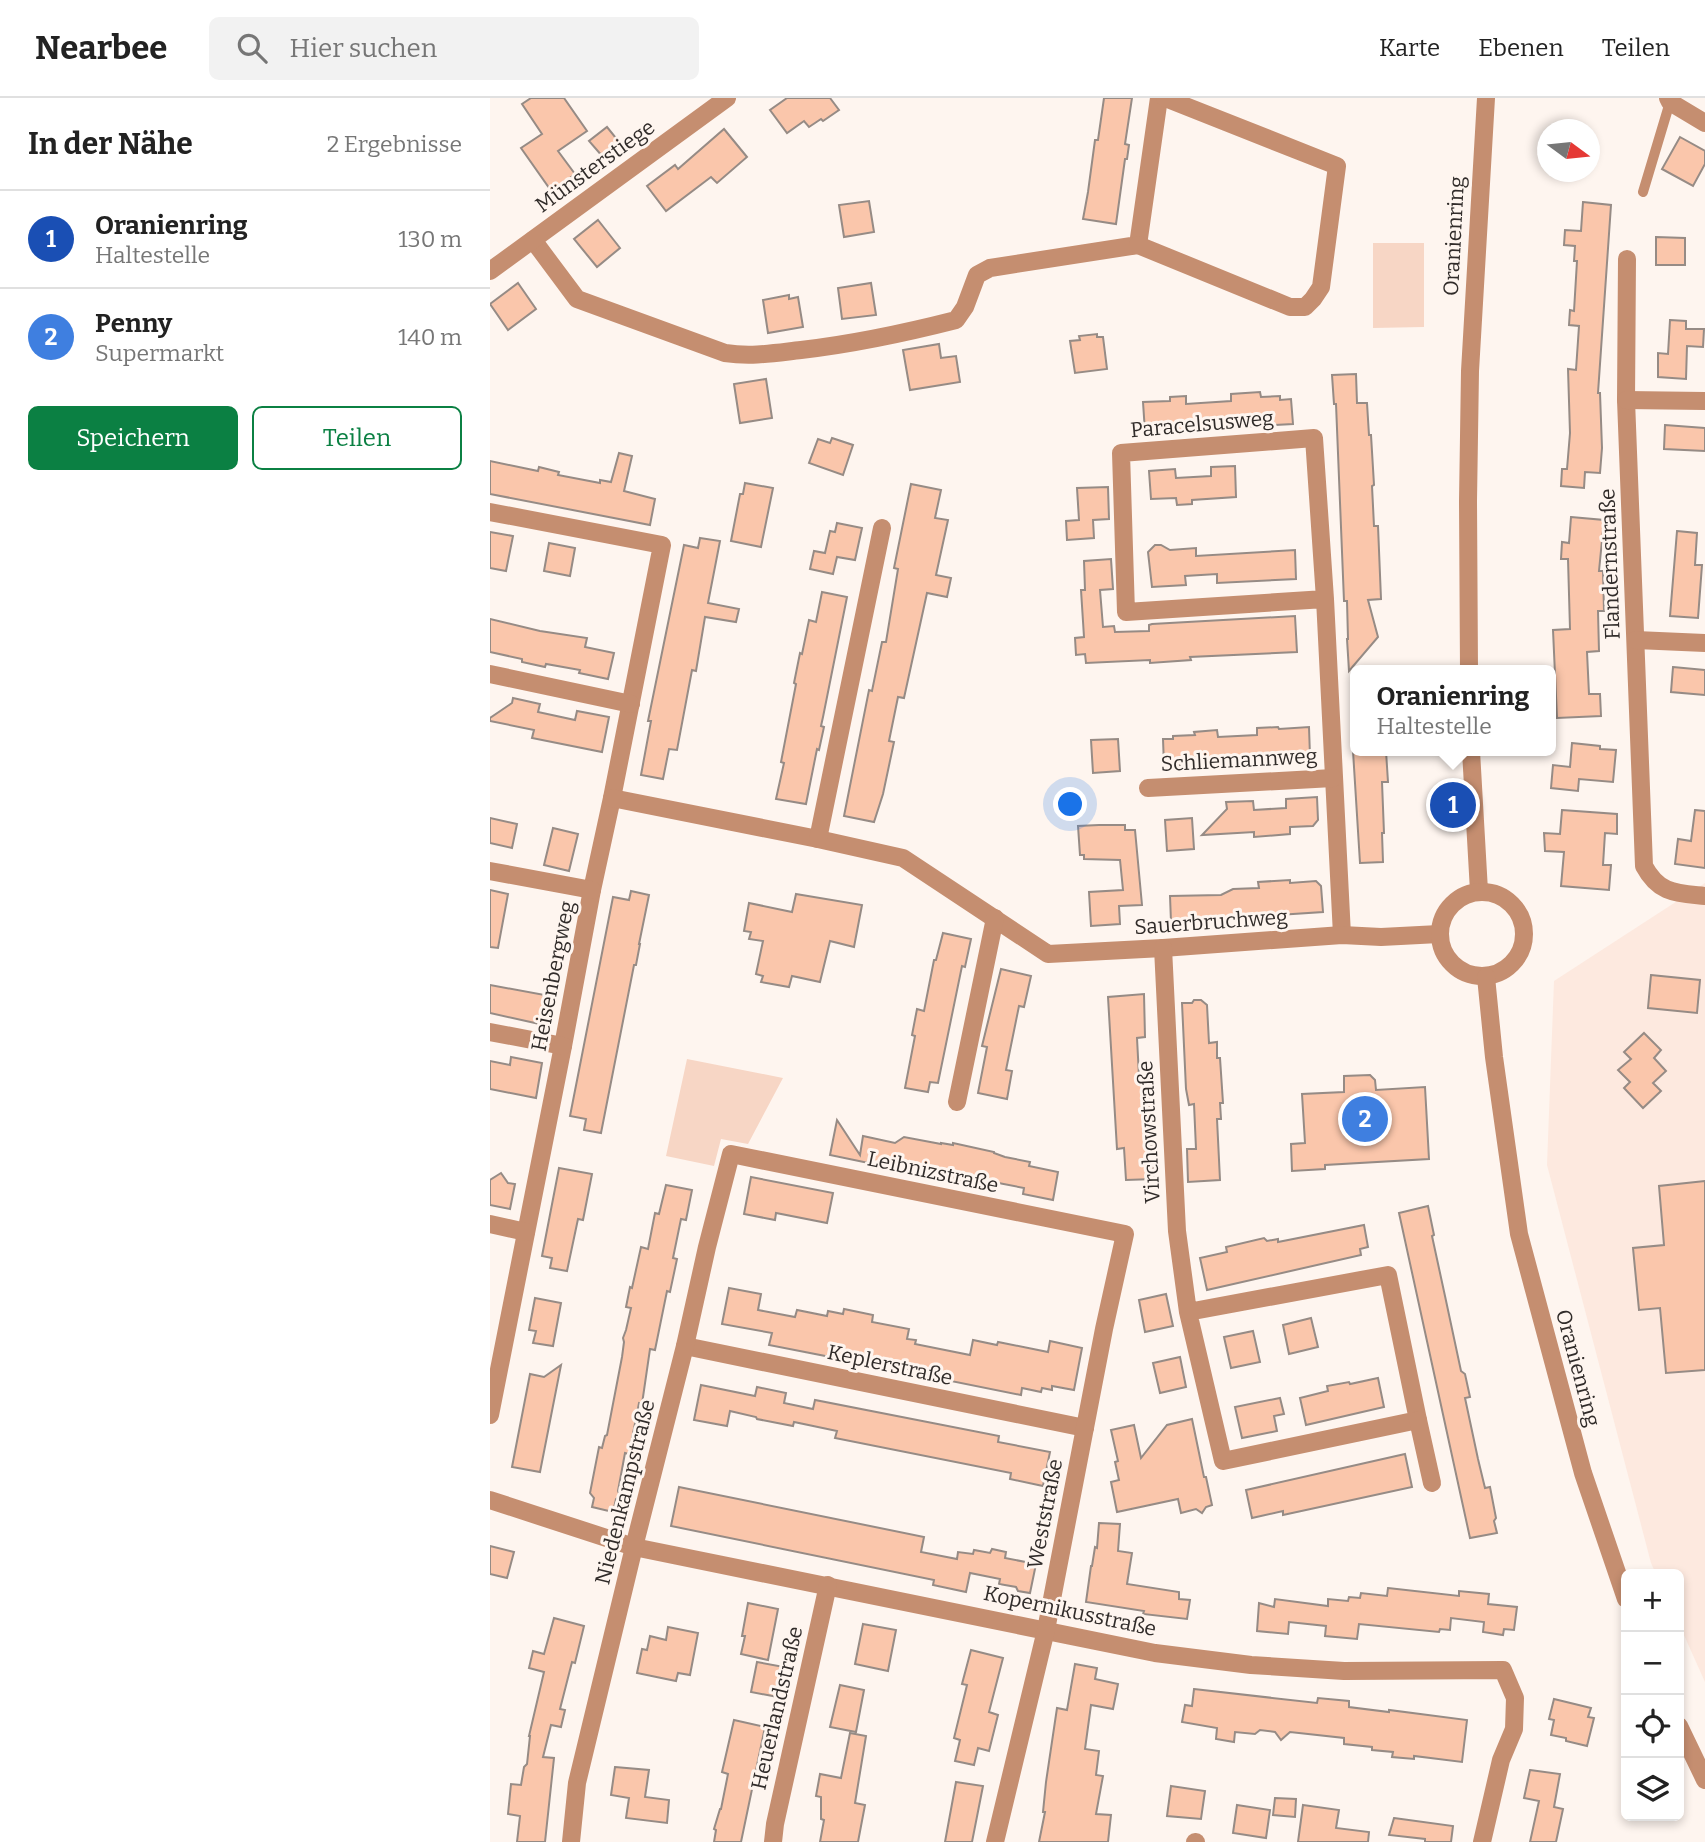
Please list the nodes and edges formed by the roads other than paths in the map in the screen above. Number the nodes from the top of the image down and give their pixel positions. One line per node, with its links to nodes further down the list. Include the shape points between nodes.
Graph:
1 (727, 98): 8 (street, Münsterstiege)
2 (1159, 98): 9 (street)
3 (1164, 98): 9 (street, via 1337,166 1321,287 1305,307 1290,307)
4 (1486, 98): 19 (street, Oranienring, via 1469,371)
5 (1669, 100): 6 (street); 7 (lane)
6 (1705, 123)
7 (1643, 192)
8 (533, 240): 9 (street, via 577,299 725,353 745,356 847,344 956,320 976,275 990,268); 11 (street, Münsterstiege)
9 (1138, 245)
10 (1627, 259): 12 (street, Flandernstraße)
11 (490, 271)
12 (1626, 400): 13 (street); 17 (street, Flandernstraße)
13 (1705, 401)
14 (490, 512): 21 (street, Heisenbergweg, via 662,545)
15 (882, 528): 26 (street)
16 (1325, 599): 16 (street, Paracelsusweg, via 1314,438 1121,453 1126,612); 23 (street, Paracelsusweg)
17 (1636, 640): 18 (street); 30 (street, Flandernstraße, via 1644,866 1660,887)
18 (1705, 643)
19 (1469, 665)
20 (490, 674): 21 (street)
21 (631, 704): 25 (street, Heisenbergweg)
22 (1471, 756): 29 (street)
23 (1333, 778): 24 (street, Schliemannweg); 33 (street, Paracelsusweg)
24 (1147, 788)
25 (612, 798): 26 (street, Sauerbruchweg); 28 (street, Heisenbergweg)
26 (818, 839): 31 (street, Sauerbruchweg, via 903,858)
27 (490, 871): 28 (street)
28 (592, 890): 37 (street, Heisenbergweg)
29 (1479, 891): 32 (street, via 1450,905); 35 (street, via 1495,892 1509,900 1524,925 1520,954 1511,966)
30 (1705, 896)
31 (995, 918): 34 (street, Sauerbruchweg, via 1048,954); 38 (street)
32 (1439, 934): 33 (street, Sauerbruchweg); 35 (street, via 1453,965 1467,974)
33 (1342, 935): 34 (street, Sauerbruchweg)
34 (1163, 948): 43 (street, Virchowstraße, via 1177,1231)
35 (1486, 977): 52 (street, Oranienring, via 1519,1234 1583,1474)
36 (490, 1032): 37 (street)
37 (563, 1046): 41 (street, Heisenbergweg)
38 (957, 1102)
39 (732, 1154): 42 (street, Leibnizstraße); 44 (street, Niedenkampstraße)
40 (490, 1224): 41 (street)
41 (526, 1232): 45 (street, Heisenbergweg)
42 (1125, 1234): 48 (street, Weststraße)
43 (1188, 1312): 47 (street, via 1388,1275); 47 (street, Virchowstraße, via 1223,1461)
44 (685, 1346): 48 (street, Keplerstraße); 51 (street, Niedenkampstraße)
45 (493, 1387): 46 (street, Heisenbergweg)
46 (490, 1415)
47 (1418, 1420): 49 (street)
48 (1086, 1428): 54 (street, Weststraße)
49 (1432, 1483)
50 (490, 1500): 51 (street, Kopernikusstraße)
51 (634, 1547): 53 (street, Kopernikusstraße); 57 (street, Niedenkampstraße, via 578,1783)
52 (1621, 1584)
53 (828, 1585): 54 (street, Kopernikusstraße); 58 (street, Heuerlandstraße)
54 (1046, 1630): 59 (street, Weststraße); 60 (street, Kopernikusstraße, via 1155,1653 1251,1665 1344,1671 1503,1670 1515,1698 1514,1729 1501,1760)
55 (1684, 1736): 56 (street)
56 (1705, 1780)
57 (571, 1842)
58 (773, 1842)
59 (995, 1842)
60 (1482, 1842)

